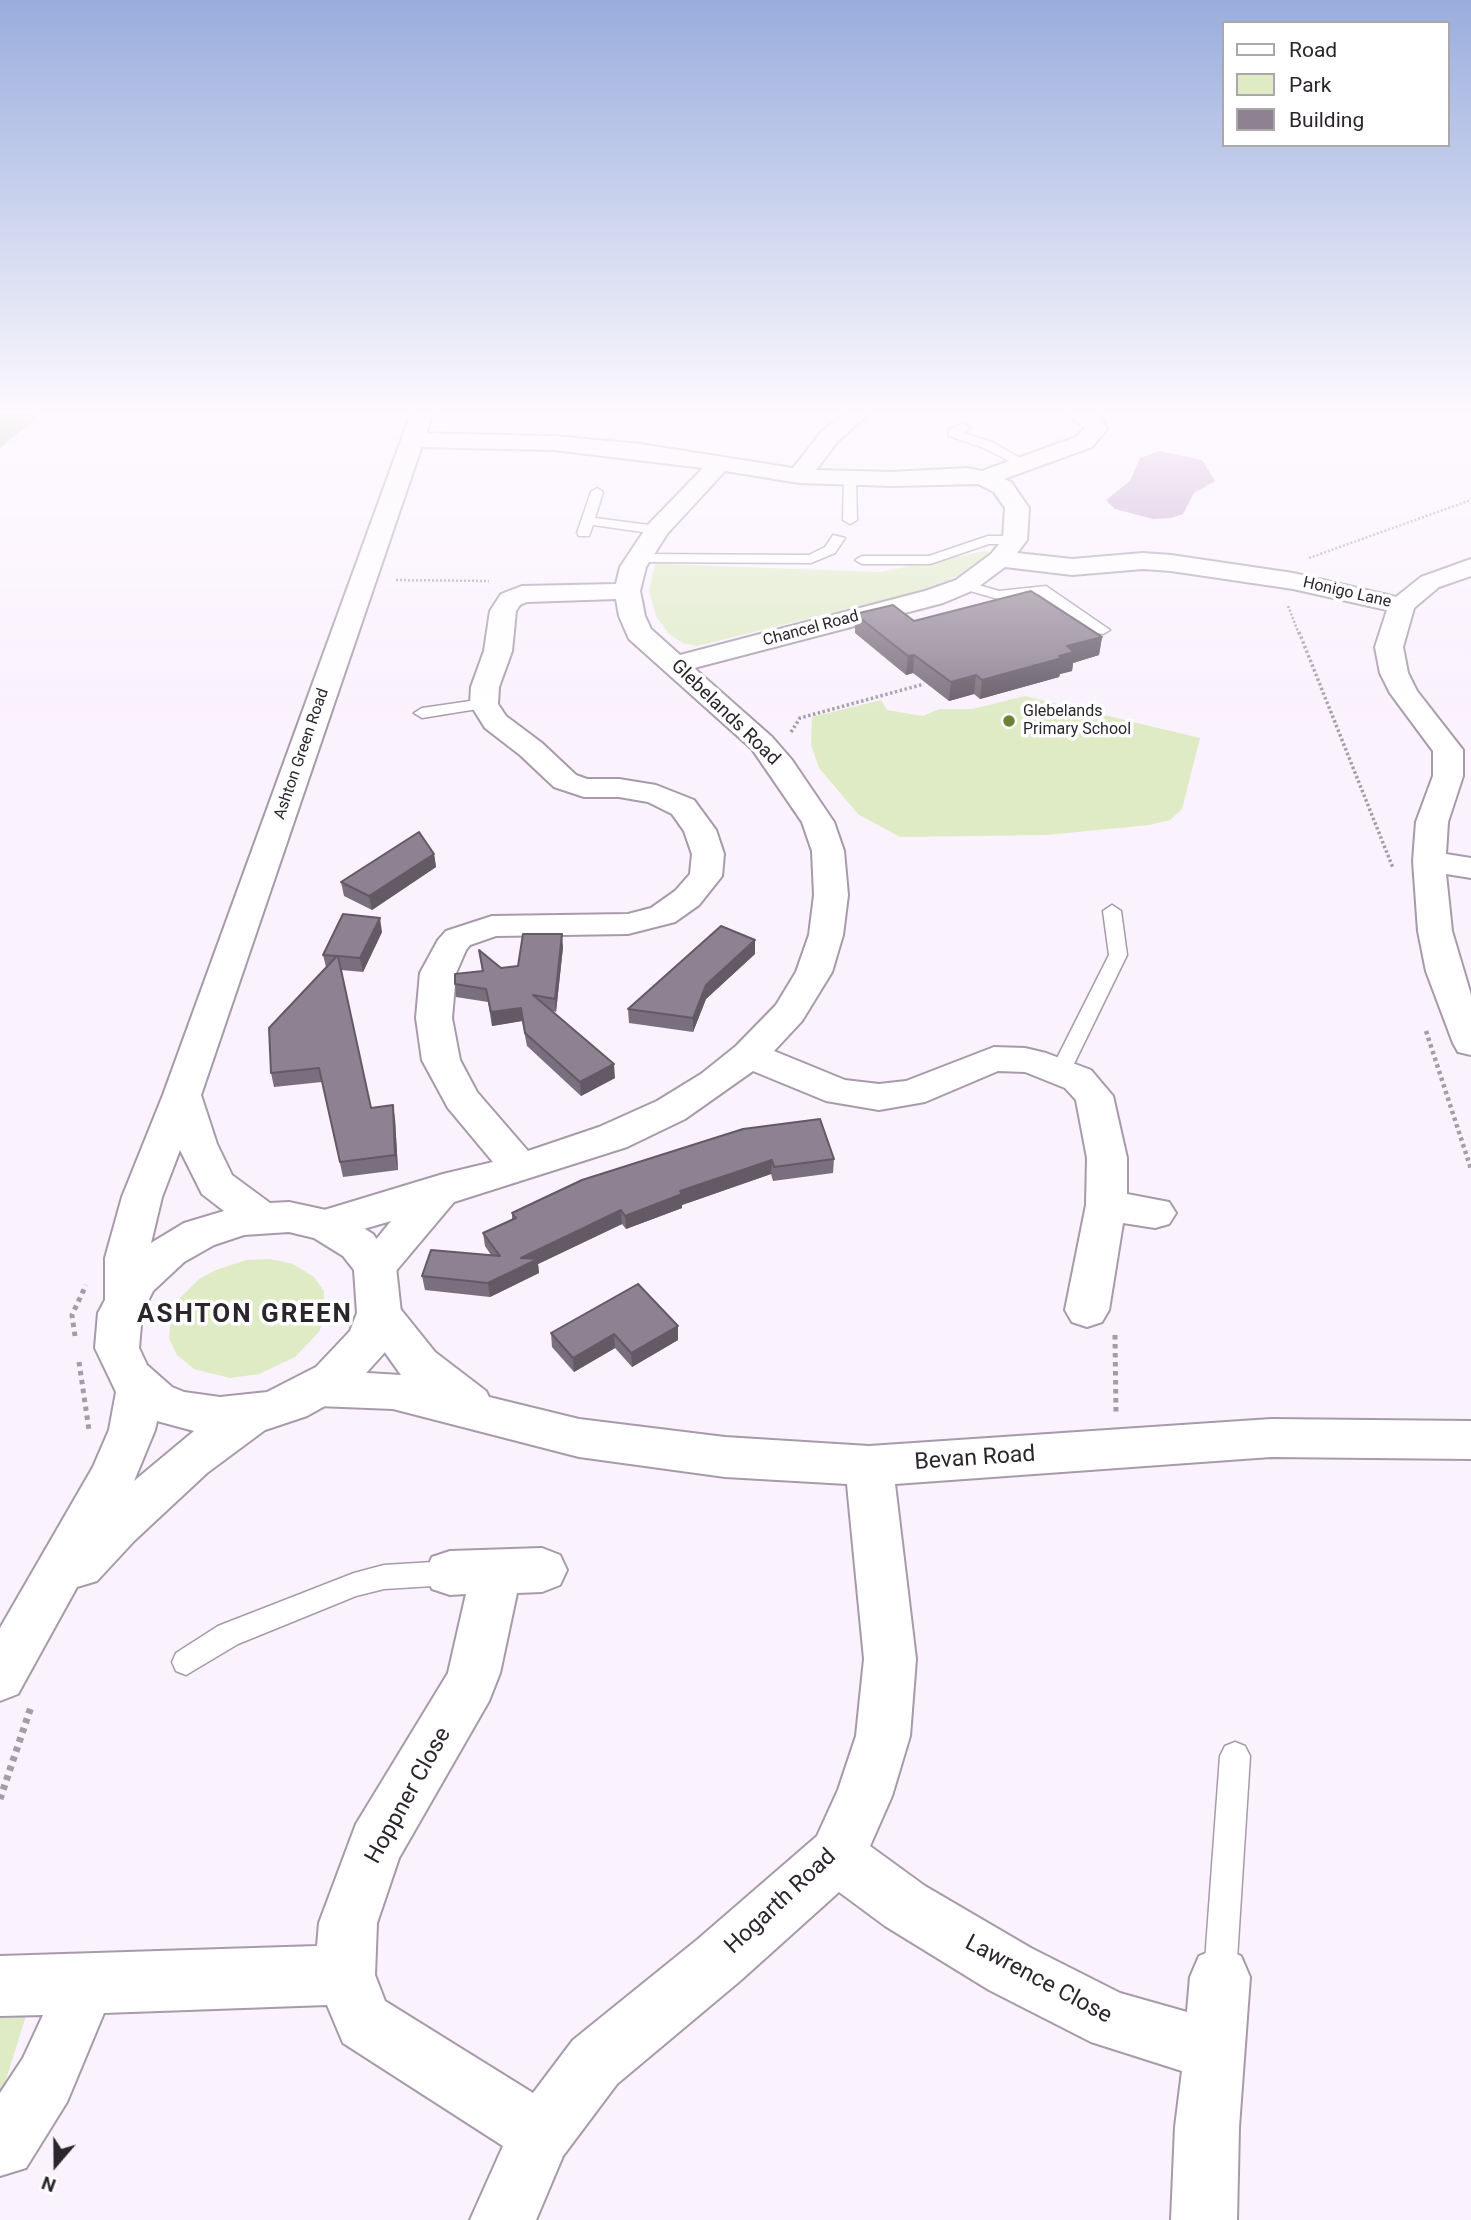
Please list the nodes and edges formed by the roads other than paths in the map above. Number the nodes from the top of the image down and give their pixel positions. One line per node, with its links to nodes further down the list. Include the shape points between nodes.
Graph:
1 (387, 517): 26 (street, Ashton Green Road)
2 (589, 517): 7 (lane, via 586,527)
3 (670, 517): 7 (street)
4 (850, 517): 6 (lane)
5 (1015, 517): 9 (street)
6 (850, 520)
7 (657, 530): 10 (street)
8 (838, 538): 10 (lane, via 830,550 811,559)
9 (1008, 550): 11 (lane, via 988,540 930,560); 13 (street, Chancel Road); 15 (street, Honigo Lane, via 1061,566 1143,561 1277,578)
10 (638, 558): 14 (street)
11 (862, 560)
12 (1471, 567): 15 (street, via 1430,582)
13 (965, 585): 16 (lane, via 998,595 1041,589); 17 (street, Chancel Road)
14 (627, 591): 17 (street, Glebelands Road, via 639,632); 18 (street, via 522,594 510,600 503,611)
15 (1402, 606): 20 (street, via 1389,647 1394,673 1442,740 1450,760 1432,822)
16 (1103, 630)
17 (676, 664): 24 (street, Glebelands Road, via 781,766 818,822 828,851 831,895 826,935 814,972 789,1013)
18 (484, 704): 19 (lane); 27 (street, via 495,722 531,748 579,797 619,788 656,794 683,807 700,830 708,854 706,876 687,898 663,915 628,924 492,926 447,932 434,1018 441,1060 462,1099)
19 (422, 713)
20 (1429, 861): 21 (street); 23 (street, via 1435,931 1444,971)
21 (1471, 868)
22 (1112, 911): 25 (lane, via 1118,956)
23 (1471, 1043)
24 (750, 1055): 25 (street, via 839,1092 879,1097 912,1093 994,1059 1025,1060); 27 (street, Glebelands Road, via 671,1110 613,1137)
25 (1061, 1070): 29 (street, via 1094,1096 1107,1158)
26 (182, 1095): 31 (street, via 216,1184); 34 (street, Ashton Green Road, via 142,1197 126,1258)
27 (520, 1168): 28 (street, Glebelands Road)
28 (443, 1188): 32 (street, Glebelands Road); 33 (street)
29 (1106, 1205): 30 (street); 35 (street)
30 (1154, 1213)
31 (261, 1218): 32 (street, Ashton Green Road, via 289,1217); 34 (street, Ashton Green Road, via 199,1234 169,1251 138,1280)
32 (326, 1225): 33 (street, Ashton Green Road, via 358,1245)
33 (375, 1267): 36 (street, Ashton Green Road)
34 (126, 1299): 37 (street, Ashton Green Road, via 117,1348 130,1377)
35 (1087, 1310)
36 (379, 1313): 38 (street, Ashton Green Road, via 369,1340 332,1380); 40 (street, Bevan Road, via 419,1365)
37 (140, 1387): 39 (street, Ashton Green Road, via 178,1410 220,1416); 44 (street, Ashton Green Road, via 125,1446)
38 (318, 1388): 39 (street, Ashton Green Road, via 291,1403); 40 (street, Bevan Road, via 393,1391)
39 (255, 1412): 44 (street, Ashton Green Road, via 190,1459 117,1526)
40 (483, 1413): 42 (street, Bevan Road, via 579,1438 724,1457)
41 (1471, 1440): 42 (street, Bevan Road, via 1272,1438)
42 (869, 1465): 48 (street, Hogarth Road, via 890,1659 883,1736 864,1796)
43 (496, 1572): 45 (lane, via 384,1577 354,1585 228,1635); 49 (street, Hoppner Close, via 474,1673 463,1701 376,1844 348,1923)
44 (44, 1603): 46 (street, Ashton Green Road)
45 (186, 1662)
46 (0, 1676)
47 (1235, 1756): 50 (lane)
48 (837, 1856): 53 (street, Lawrence Close, via 905,1906 1010,1969 1112,2021); 54 (street, Hogarth Road, via 595,2062)
49 (345, 1975): 51 (street); 54 (street, Hoppner Close, via 364,2022)
50 (1220, 1977): 53 (street)
51 (82, 1983): 52 (street); 55 (street, via 45,2080)
52 (0, 1986)
53 (1215, 2050): 57 (street)
54 (541, 2134): 56 (street, Hogarth Road)
55 (1, 2149)
56 (503, 2220)
57 (1204, 2220)

